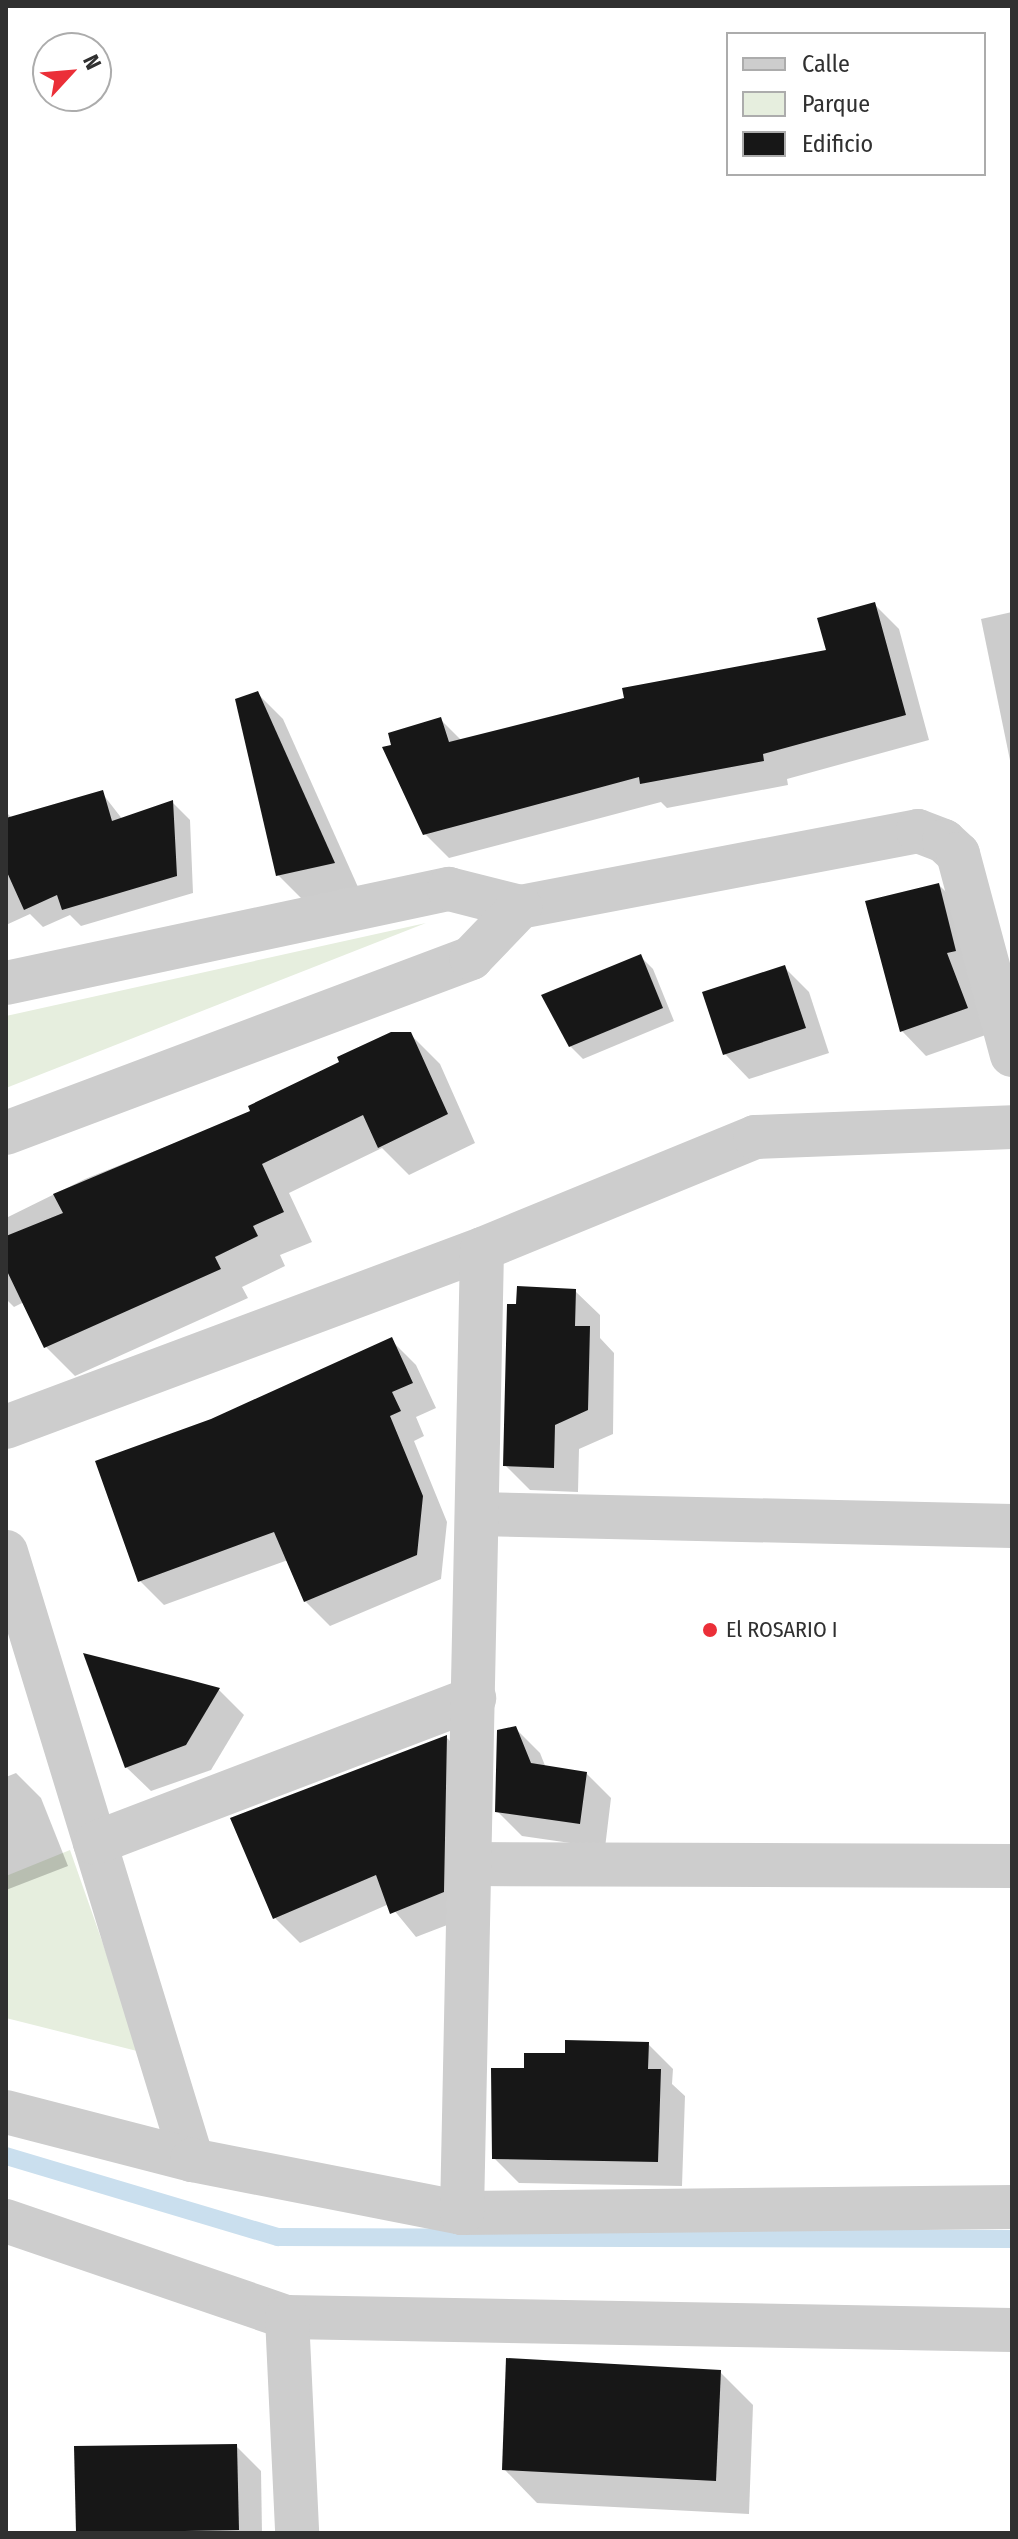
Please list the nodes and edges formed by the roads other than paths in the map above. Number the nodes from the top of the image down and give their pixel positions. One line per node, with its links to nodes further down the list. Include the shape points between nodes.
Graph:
1 (520, 907): 2 (street, via 449,889); 3 (street, via 918,831 944,841 958,854); 5 (street, via 471,958)
2 (6, 983)
3 (1012, 1055)
4 (1012, 1127): 6 (street, via 755,1137)
5 (6, 1133)
6 (482, 1249): 7 (street); 8 (street)
7 (6, 1427)
8 (477, 1514): 9 (street); 11 (street)
9 (1012, 1526)
10 (6, 1552): 12 (street)
11 (474, 1698): 12 (street); 13 (street)
12 (95, 1843): 16 (street)
13 (469, 1864): 14 (street); 18 (street)
14 (1012, 1866)
15 (6, 2112): 16 (street)
16 (192, 2160): 18 (street)
17 (1012, 2207): 18 (street)
18 (462, 2213)
19 (6, 2221): 20 (street)
20 (287, 2317): 21 (street); 22 (street)
21 (1012, 2330)
22 (297, 2533)

